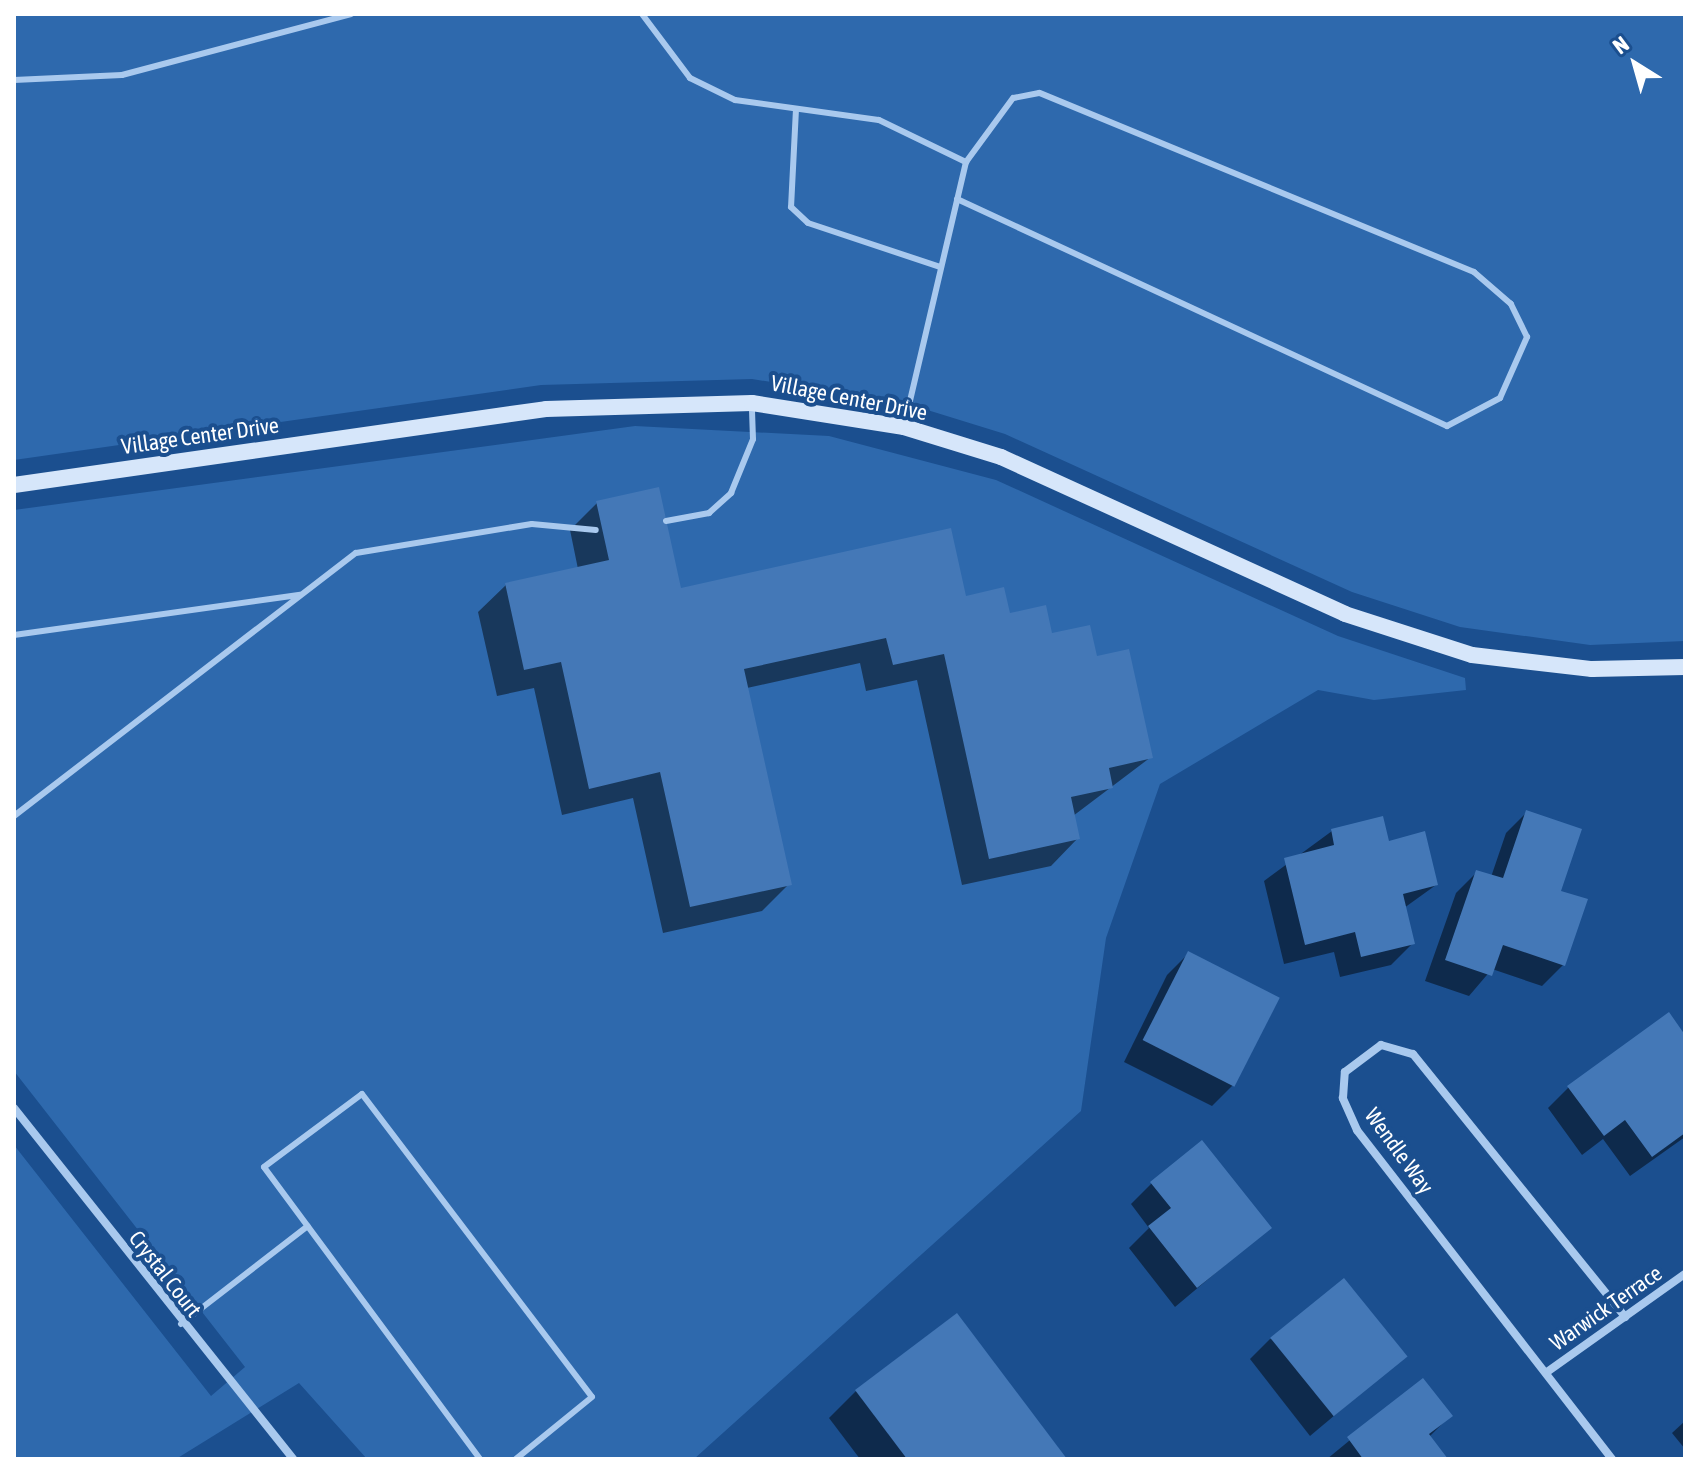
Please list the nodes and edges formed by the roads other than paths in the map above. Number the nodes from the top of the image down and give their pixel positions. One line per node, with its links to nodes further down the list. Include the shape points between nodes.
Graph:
1 (351, 14): 3 (lane, via 122,75)
2 (642, 14): 4 (lane, via 690,78 735,100)
3 (14, 80)
4 (796, 109): 5 (lane, via 879,120); 7 (lane, via 791,207 808,223)
5 (966, 162): 6 (lane); 6 (lane, via 1013,98 1039,93 1474,272 1511,304 1527,337 1500,398 1447,426)
6 (957, 199): 7 (lane)
7 (940, 267): 9 (lane)
8 (752, 403): 9 (street, Village Center Drive); 10 (street, Village Center Drive, via 546,409); 11 (lane, via 753,439 731,493 709,513)
9 (904, 427): 15 (street, Village Center Drive, via 1016,463 1408,637 1534,666)
10 (14, 485)
11 (666, 521)
12 (596, 530): 13 (lane, via 532,524 356,553)
13 (302, 595): 14 (lane); 16 (lane)
14 (14, 635)
15 (1685, 667)
16 (14, 816)
17 (14, 1108): 21 (street, Crystal Court)
18 (308, 1226): 21 (lane); 24 (lane); 25 (lane, via 264,1167 362,1094 592,1397)
19 (1685, 1274): 20 (street, Warwick Terrace)
20 (1625, 1317): 22 (street, Warwick Terrace); 22 (street, Wendle Way, via 1434,1074 1401,1049 1381,1045 1362,1055 1345,1072 1343,1098 1357,1130)
21 (181, 1324): 23 (street, Crystal Court)
22 (1547, 1372): 26 (street, Wendle Way)
23 (293, 1459)
24 (480, 1459)
25 (516, 1459)
26 (1612, 1459)

